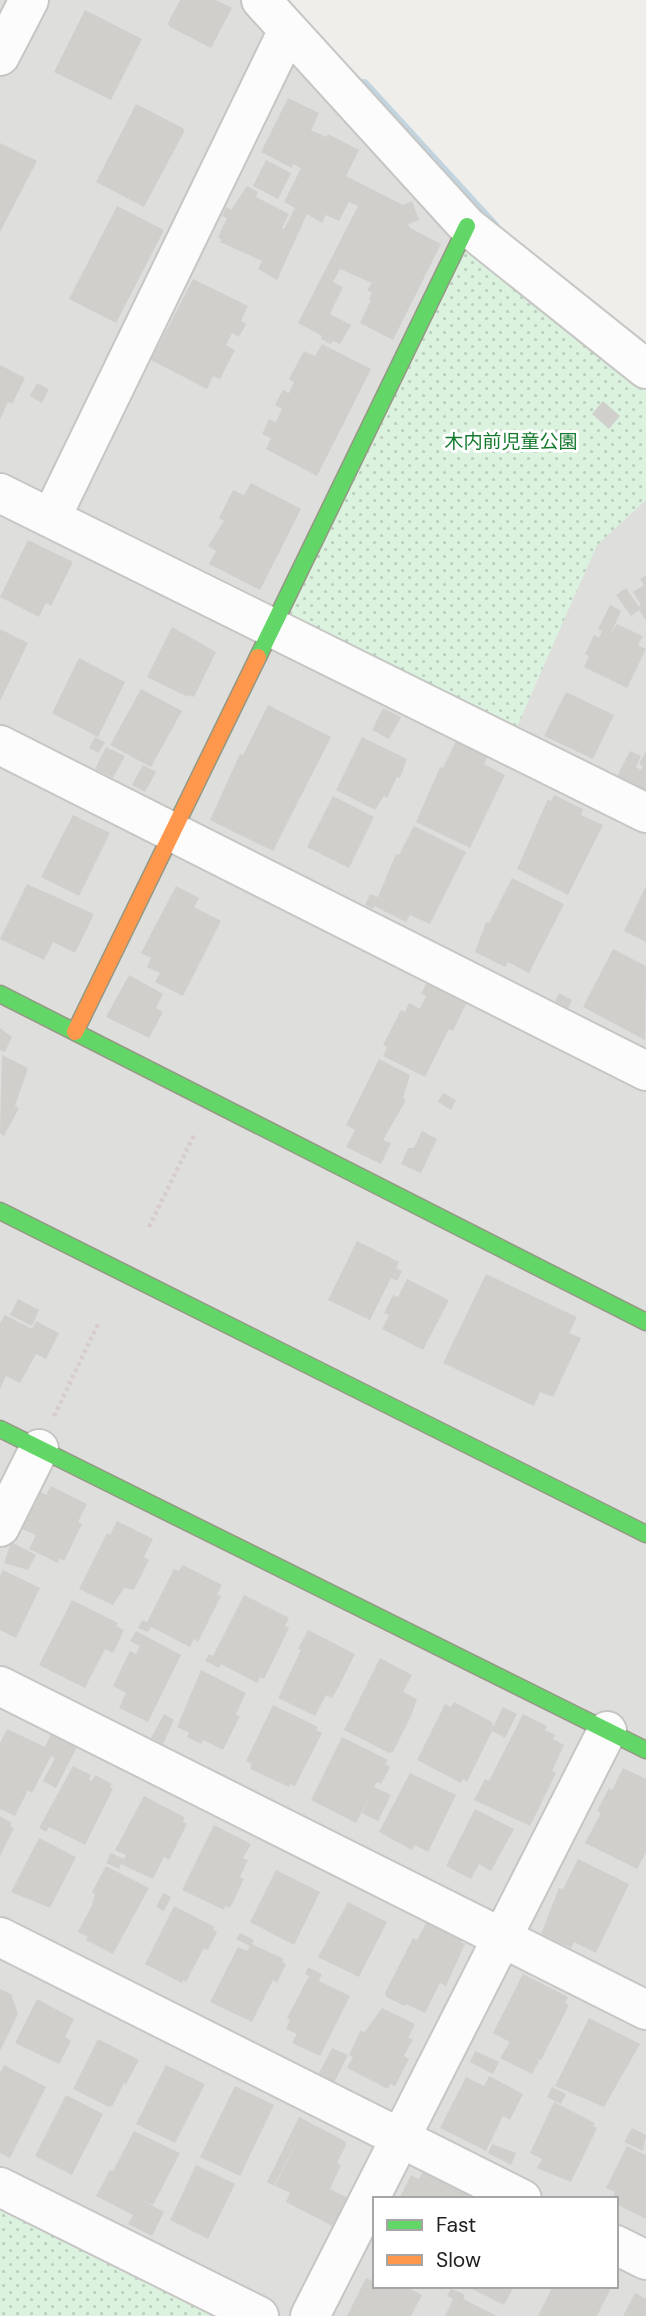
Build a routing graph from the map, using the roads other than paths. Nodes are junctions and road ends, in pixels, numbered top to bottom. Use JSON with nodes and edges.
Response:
{"nodes":[{"id":1,"x":29,"y":0,"type":"edge"},
{"id":2,"x":261,"y":0,"type":"edge"},
{"id":3,"x":288,"y":30,"type":"junction"},
{"id":4,"x":0,"y":55,"type":"edge"},
{"id":5,"x":467,"y":226,"type":"junction"},
{"id":6,"x":646,"y":369,"type":"edge"},
{"id":7,"x":0,"y":493,"type":"edge"},
{"id":8,"x":51,"y":518,"type":"junction"},
{"id":9,"x":271,"y":627,"type":"junction"},
{"id":10,"x":0,"y":745,"type":"edge"},
{"id":11,"x":646,"y":813,"type":"edge"},
{"id":12,"x":175,"y":831,"type":"junction"},
{"id":13,"x":0,"y":994,"type":"edge"},
{"id":14,"x":75,"y":1032,"type":"junction"},
{"id":15,"x":646,"y":1071,"type":"edge"},
{"id":16,"x":0,"y":1210,"type":"edge"},
{"id":17,"x":646,"y":1322,"type":"edge"},
{"id":18,"x":0,"y":1429,"type":"edge"},
{"id":19,"x":39,"y":1449,"type":"junction"},
{"id":20,"x":0,"y":1527,"type":"edge"},
{"id":21,"x":646,"y":1534,"type":"edge"},
{"id":22,"x":0,"y":1686,"type":"edge"},
{"id":23,"x":607,"y":1731,"type":"junction"},
{"id":24,"x":646,"y":1751,"type":"edge"},
{"id":25,"x":0,"y":1937,"type":"edge"},
{"id":26,"x":502,"y":1938,"type":"junction"},
{"id":27,"x":646,"y":2010,"type":"edge"},
{"id":28,"x":400,"y":2138,"type":"junction"},
{"id":29,"x":0,"y":2187,"type":"edge"},
{"id":30,"x":518,"y":2197,"type":"edge"},
{"id":31,"x":618,"y":2246,"type":"edge"},
{"id":32,"x":646,"y":2260,"type":"edge"},
{"id":33,"x":259,"y":2316,"type":"edge"},
{"id":34,"x":310,"y":2316,"type":"edge"}],
"edges":[{"from":1,"to":4,"type":"street"},
{"from":2,"to":3,"type":"street"},
{"from":3,"to":5,"type":"street"},
{"from":3,"to":8,"type":"street"},
{"from":5,"to":6,"type":"street"},
{"from":5,"to":9,"type":"street"},
{"from":7,"to":8,"type":"street"},
{"from":8,"to":9,"type":"street"},
{"from":9,"to":11,"type":"street"},
{"from":9,"to":12,"type":"street"},
{"from":10,"to":12,"type":"street"},
{"from":12,"to":14,"type":"street"},
{"from":12,"to":15,"type":"street"},
{"from":13,"to":14,"type":"street"},
{"from":14,"to":17,"type":"street"},
{"from":16,"to":21,"type":"street"},
{"from":18,"to":19,"type":"street"},
{"from":19,"to":20,"type":"street"},
{"from":19,"to":23,"type":"street"},
{"from":22,"to":26,"type":"street"},
{"from":23,"to":24,"type":"street"},
{"from":23,"to":26,"type":"street"},
{"from":25,"to":28,"type":"street"},
{"from":26,"to":27,"type":"street"},
{"from":26,"to":28,"type":"street"},
{"from":28,"to":30,"type":"street"},
{"from":28,"to":34,"type":"street"},
{"from":29,"to":33,"type":"street"},
{"from":31,"to":32,"type":"street"}]}
